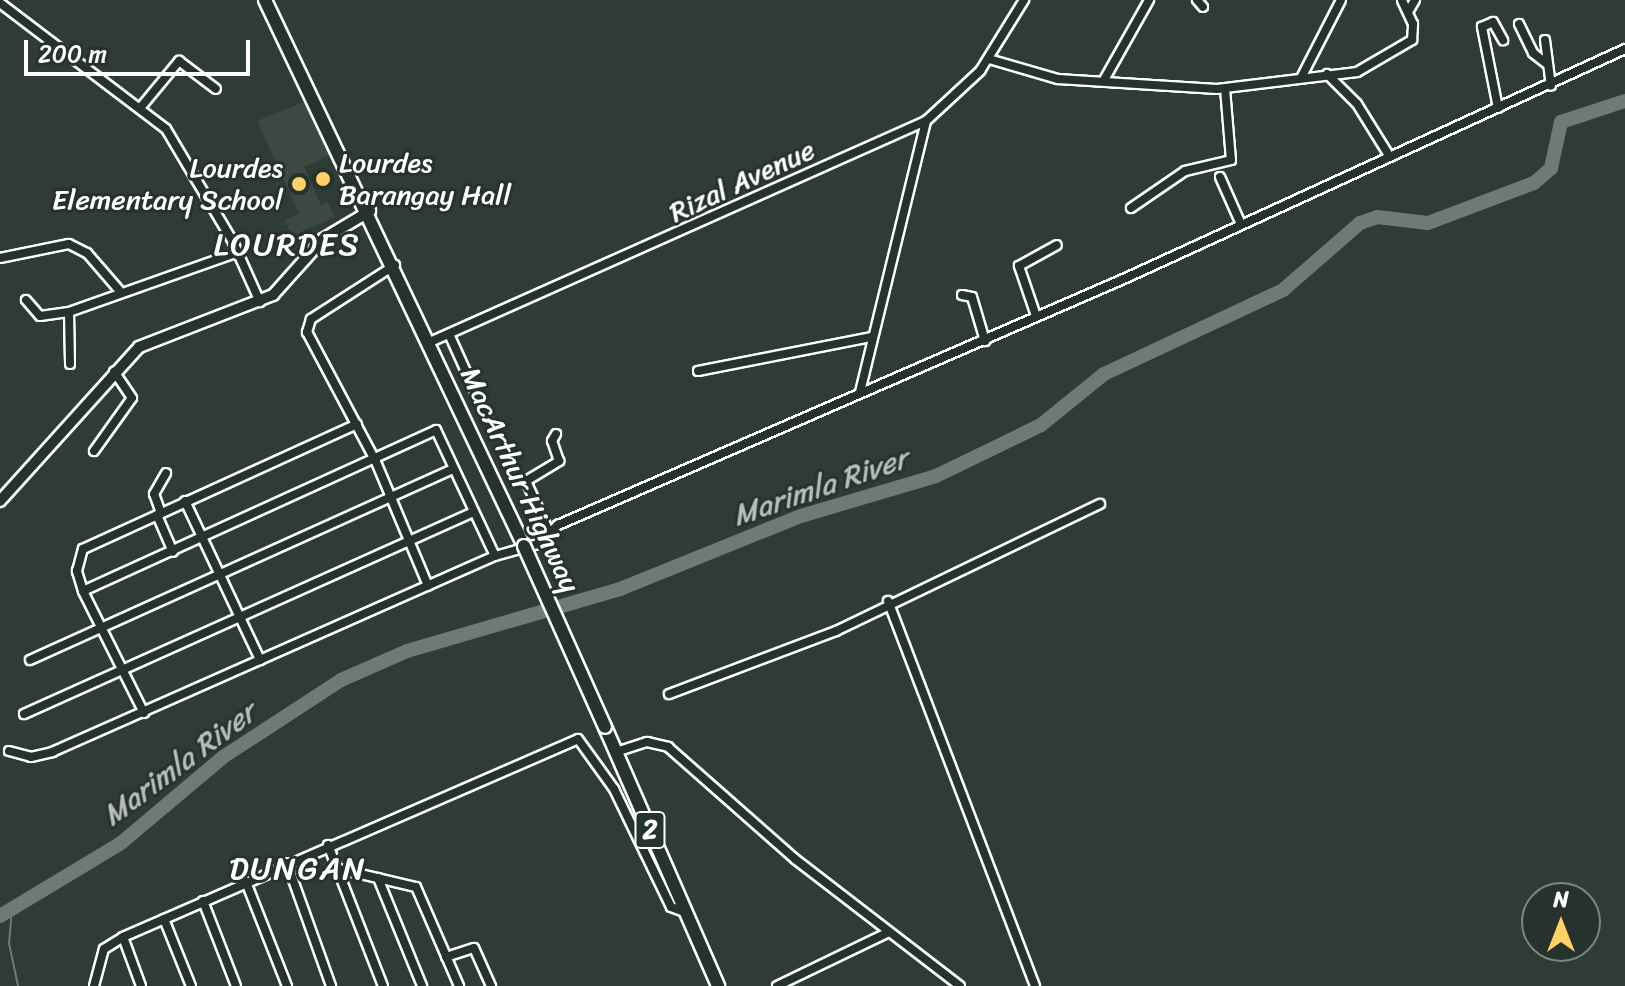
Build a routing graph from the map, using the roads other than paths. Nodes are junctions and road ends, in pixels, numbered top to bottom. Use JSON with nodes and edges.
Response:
{"nodes":[{"id":1,"x":1024,"y":0,"type":"edge"},
{"id":2,"x":1149,"y":0,"type":"edge"},
{"id":3,"x":1341,"y":0,"type":"edge"},
{"id":4,"x":1402,"y":0,"type":"edge"},
{"id":5,"x":1415,"y":0,"type":"edge"},
{"id":6,"x":0,"y":3,"type":"edge"},
{"id":7,"x":267,"y":4,"type":"edge"},
{"id":8,"x":1408,"y":12,"type":"junction"},
{"id":9,"x":1519,"y":24,"type":"dead end"},
{"id":10,"x":1503,"y":40,"type":"dead end"},
{"id":11,"x":1545,"y":40,"type":"dead end"},
{"id":12,"x":1625,"y":49,"type":"edge"},
{"id":13,"x":989,"y":59,"type":"junction"},
{"id":14,"x":1547,"y":64,"type":"junction"},
{"id":15,"x":1327,"y":74,"type":"junction"},
{"id":16,"x":1302,"y":76,"type":"junction"},
{"id":17,"x":1104,"y":80,"type":"junction"},
{"id":18,"x":1551,"y":86,"type":"junction"},
{"id":19,"x":216,"y":89,"type":"dead end"},
{"id":20,"x":1225,"y":89,"type":"junction"},
{"id":21,"x":141,"y":107,"type":"junction"},
{"id":22,"x":1498,"y":108,"type":"junction"},
{"id":23,"x":926,"y":121,"type":"junction"},
{"id":24,"x":1390,"y":157,"type":"junction"},
{"id":25,"x":1220,"y":177,"type":"dead end"},
{"id":26,"x":1131,"y":208,"type":"dead end"},
{"id":27,"x":370,"y":211,"type":"junction"},
{"id":28,"x":1240,"y":222,"type":"junction"},
{"id":29,"x":1057,"y":245,"type":"dead end"},
{"id":30,"x":238,"y":252,"type":"junction"},
{"id":31,"x":0,"y":258,"type":"edge"},
{"id":32,"x":395,"y":265,"type":"junction"},
{"id":33,"x":119,"y":290,"type":"junction"},
{"id":34,"x":962,"y":295,"type":"dead end"},
{"id":35,"x":26,"y":300,"type":"dead end"},
{"id":36,"x":260,"y":302,"type":"junction"},
{"id":37,"x":69,"y":312,"type":"junction"},
{"id":38,"x":1036,"y":316,"type":"junction"},
{"id":39,"x":449,"y":334,"type":"junction"},
{"id":40,"x":871,"y":337,"type":"junction"},
{"id":41,"x":985,"y":341,"type":"junction"},
{"id":42,"x":430,"y":342,"type":"junction"},
{"id":43,"x":70,"y":364,"type":"dead end"},
{"id":44,"x":114,"y":371,"type":"junction"},
{"id":45,"x":698,"y":371,"type":"dead end"},
{"id":46,"x":860,"y":392,"type":"junction"},
{"id":47,"x":487,"y":418,"type":"dead end"},
{"id":48,"x":357,"y":424,"type":"junction"},
{"id":49,"x":556,"y":434,"type":"dead end"},
{"id":50,"x":94,"y":451,"type":"dead end"},
{"id":51,"x":376,"y":462,"type":"junction"},
{"id":52,"x":453,"y":469,"type":"junction"},
{"id":53,"x":166,"y":473,"type":"dead end"},
{"id":54,"x":393,"y":500,"type":"junction"},
{"id":55,"x":0,"y":501,"type":"edge"},
{"id":56,"x":185,"y":501,"type":"junction"},
{"id":57,"x":1100,"y":504,"type":"dead end"},
{"id":58,"x":473,"y":512,"type":"junction"},
{"id":59,"x":159,"y":514,"type":"junction"},
{"id":60,"x":549,"y":532,"type":"junction"},
{"id":61,"x":203,"y":540,"type":"junction"},
{"id":62,"x":411,"y":540,"type":"junction"},
{"id":63,"x":173,"y":552,"type":"junction"},
{"id":64,"x":495,"y":556,"type":"junction"},
{"id":65,"x":221,"y":577,"type":"junction"},
{"id":66,"x":428,"y":586,"type":"junction"},
{"id":67,"x":83,"y":591,"type":"junction"},
{"id":68,"x":888,"y":601,"type":"junction"},
{"id":69,"x":239,"y":620,"type":"junction"},
{"id":70,"x":101,"y":630,"type":"junction"},
{"id":71,"x":30,"y":660,"type":"dead end"},
{"id":72,"x":260,"y":660,"type":"junction"},
{"id":73,"x":121,"y":674,"type":"junction"},
{"id":74,"x":669,"y":694,"type":"dead end"},
{"id":75,"x":144,"y":713,"type":"junction"},
{"id":76,"x":24,"y":714,"type":"dead end"},
{"id":77,"x":9,"y":751,"type":"dead end"},
{"id":78,"x":616,"y":752,"type":"junction"},
{"id":79,"x":328,"y":845,"type":"junction"},
{"id":80,"x":287,"y":863,"type":"junction"},
{"id":81,"x":339,"y":869,"type":"junction"},
{"id":82,"x":378,"y":878,"type":"junction"},
{"id":83,"x":246,"y":882,"type":"junction"},
{"id":84,"x":203,"y":901,"type":"junction"},
{"id":85,"x":687,"y":912,"type":"junction"},
{"id":86,"x":164,"y":919,"type":"junction"},
{"id":87,"x":889,"y":932,"type":"junction"},
{"id":88,"x":123,"y":937,"type":"junction"},
{"id":89,"x":446,"y":957,"type":"junction"},
{"id":90,"x":94,"y":986,"type":"edge"},
{"id":91,"x":141,"y":986,"type":"edge"},
{"id":92,"x":191,"y":986,"type":"edge"},
{"id":93,"x":236,"y":986,"type":"edge"},
{"id":94,"x":287,"y":986,"type":"edge"},
{"id":95,"x":331,"y":986,"type":"edge"},
{"id":96,"x":383,"y":986,"type":"edge"},
{"id":97,"x":422,"y":986,"type":"edge"},
{"id":98,"x":459,"y":986,"type":"edge"},
{"id":99,"x":491,"y":986,"type":"edge"},
{"id":100,"x":718,"y":986,"type":"edge"},
{"id":101,"x":777,"y":986,"type":"edge"},
{"id":102,"x":960,"y":986,"type":"edge"},
{"id":103,"x":1035,"y":986,"type":"edge"}],
"edges":[{"from":1,"to":13,"type":"street","name":"Rizal Avenue"},
{"from":2,"to":17,"type":"street"},
{"from":3,"to":16,"type":"street"},
{"from":4,"to":8,"type":"street"},
{"from":5,"to":8,"type":"street"},
{"from":6,"to":21,"type":"street"},
{"from":7,"to":27,"type":"highway","name":"MacArthur Highway","number":"2"},
{"from":8,"to":15,"type":"street"},
{"from":9,"to":14,"type":"street"},
{"from":10,"to":22,"type":"street"},
{"from":11,"to":14,"type":"street"},
{"from":12,"to":18,"type":"street"},
{"from":13,"to":17,"type":"street"},
{"from":13,"to":23,"type":"street","name":"Rizal Avenue"},
{"from":14,"to":18,"type":"street"},
{"from":15,"to":16,"type":"street"},
{"from":15,"to":24,"type":"street"},
{"from":16,"to":20,"type":"street"},
{"from":17,"to":20,"type":"street"},
{"from":18,"to":22,"type":"street"},
{"from":19,"to":21,"type":"street"},
{"from":20,"to":26,"type":"street"},
{"from":21,"to":30,"type":"street"},
{"from":22,"to":24,"type":"street"},
{"from":23,"to":39,"type":"street","name":"Rizal Avenue"},
{"from":23,"to":40,"type":"street"},
{"from":24,"to":28,"type":"street"},
{"from":25,"to":28,"type":"street"},
{"from":27,"to":32,"type":"highway","name":"MacArthur Highway","number":"2"},
{"from":27,"to":36,"type":"main road"},
{"from":28,"to":38,"type":"street"},
{"from":29,"to":38,"type":"street"},
{"from":30,"to":33,"type":"street"},
{"from":30,"to":36,"type":"street"},
{"from":31,"to":33,"type":"street"},
{"from":32,"to":42,"type":"highway","name":"MacArthur Highway","number":"2"},
{"from":32,"to":48,"type":"street"},
{"from":33,"to":37,"type":"street"},
{"from":34,"to":41,"type":"street"},
{"from":35,"to":37,"type":"street"},
{"from":36,"to":44,"type":"main road"},
{"from":37,"to":43,"type":"street"},
{"from":38,"to":41,"type":"street"},
{"from":39,"to":42,"type":"street","name":"Rizal Avenue"},
{"from":39,"to":47,"type":"street"},
{"from":40,"to":45,"type":"street"},
{"from":40,"to":46,"type":"street"},
{"from":41,"to":46,"type":"street"},
{"from":42,"to":78,"type":"highway","name":"MacArthur Highway","number":"2","bridge":true},
{"from":44,"to":50,"type":"street"},
{"from":44,"to":55,"type":"main road"},
{"from":46,"to":60,"type":"street"},
{"from":48,"to":51,"type":"street"},
{"from":48,"to":56,"type":"street"},
{"from":49,"to":60,"type":"street"},
{"from":51,"to":52,"type":"street"},
{"from":51,"to":54,"type":"street"},
{"from":51,"to":61,"type":"street"},
{"from":52,"to":54,"type":"street"},
{"from":52,"to":58,"type":"street"},
{"from":53,"to":59,"type":"street"},
{"from":54,"to":62,"type":"street"},
{"from":54,"to":65,"type":"street"},
{"from":56,"to":59,"type":"street"},
{"from":56,"to":61,"type":"street"},
{"from":57,"to":68,"type":"street"},
{"from":58,"to":62,"type":"street"},
{"from":58,"to":64,"type":"street"},
{"from":59,"to":63,"type":"street"},
{"from":59,"to":67,"type":"street"},
{"from":60,"to":64,"type":"street"},
{"from":61,"to":63,"type":"street"},
{"from":61,"to":65,"type":"street"},
{"from":62,"to":66,"type":"street"},
{"from":62,"to":69,"type":"street"},
{"from":63,"to":67,"type":"street"},
{"from":64,"to":66,"type":"street"},
{"from":65,"to":69,"type":"street"},
{"from":65,"to":70,"type":"street"},
{"from":66,"to":72,"type":"street"},
{"from":67,"to":70,"type":"street"},
{"from":68,"to":74,"type":"street"},
{"from":68,"to":103,"type":"street"},
{"from":69,"to":72,"type":"street"},
{"from":69,"to":73,"type":"street"},
{"from":70,"to":71,"type":"street"},
{"from":70,"to":73,"type":"street"},
{"from":72,"to":75,"type":"street"},
{"from":73,"to":75,"type":"street"},
{"from":73,"to":76,"type":"street"},
{"from":75,"to":77,"type":"street"},
{"from":78,"to":85,"type":"highway","name":"MacArthur Highway","number":"2"},
{"from":78,"to":87,"type":"street"},
{"from":79,"to":80,"type":"street"},
{"from":79,"to":81,"type":"street"},
{"from":79,"to":85,"type":"street"},
{"from":80,"to":83,"type":"street"},
{"from":80,"to":95,"type":"street"},
{"from":81,"to":82,"type":"street"},
{"from":81,"to":96,"type":"street"},
{"from":82,"to":89,"type":"street"},
{"from":82,"to":97,"type":"street"},
{"from":83,"to":84,"type":"street"},
{"from":83,"to":94,"type":"street"},
{"from":84,"to":86,"type":"street"},
{"from":84,"to":93,"type":"street"},
{"from":85,"to":100,"type":"highway","name":"MacArthur Highway","number":"2"},
{"from":86,"to":88,"type":"street"},
{"from":86,"to":92,"type":"street"},
{"from":87,"to":101,"type":"street"},
{"from":87,"to":102,"type":"street"},
{"from":88,"to":90,"type":"street"},
{"from":88,"to":91,"type":"street"},
{"from":89,"to":98,"type":"street"},
{"from":89,"to":99,"type":"street"}]}
